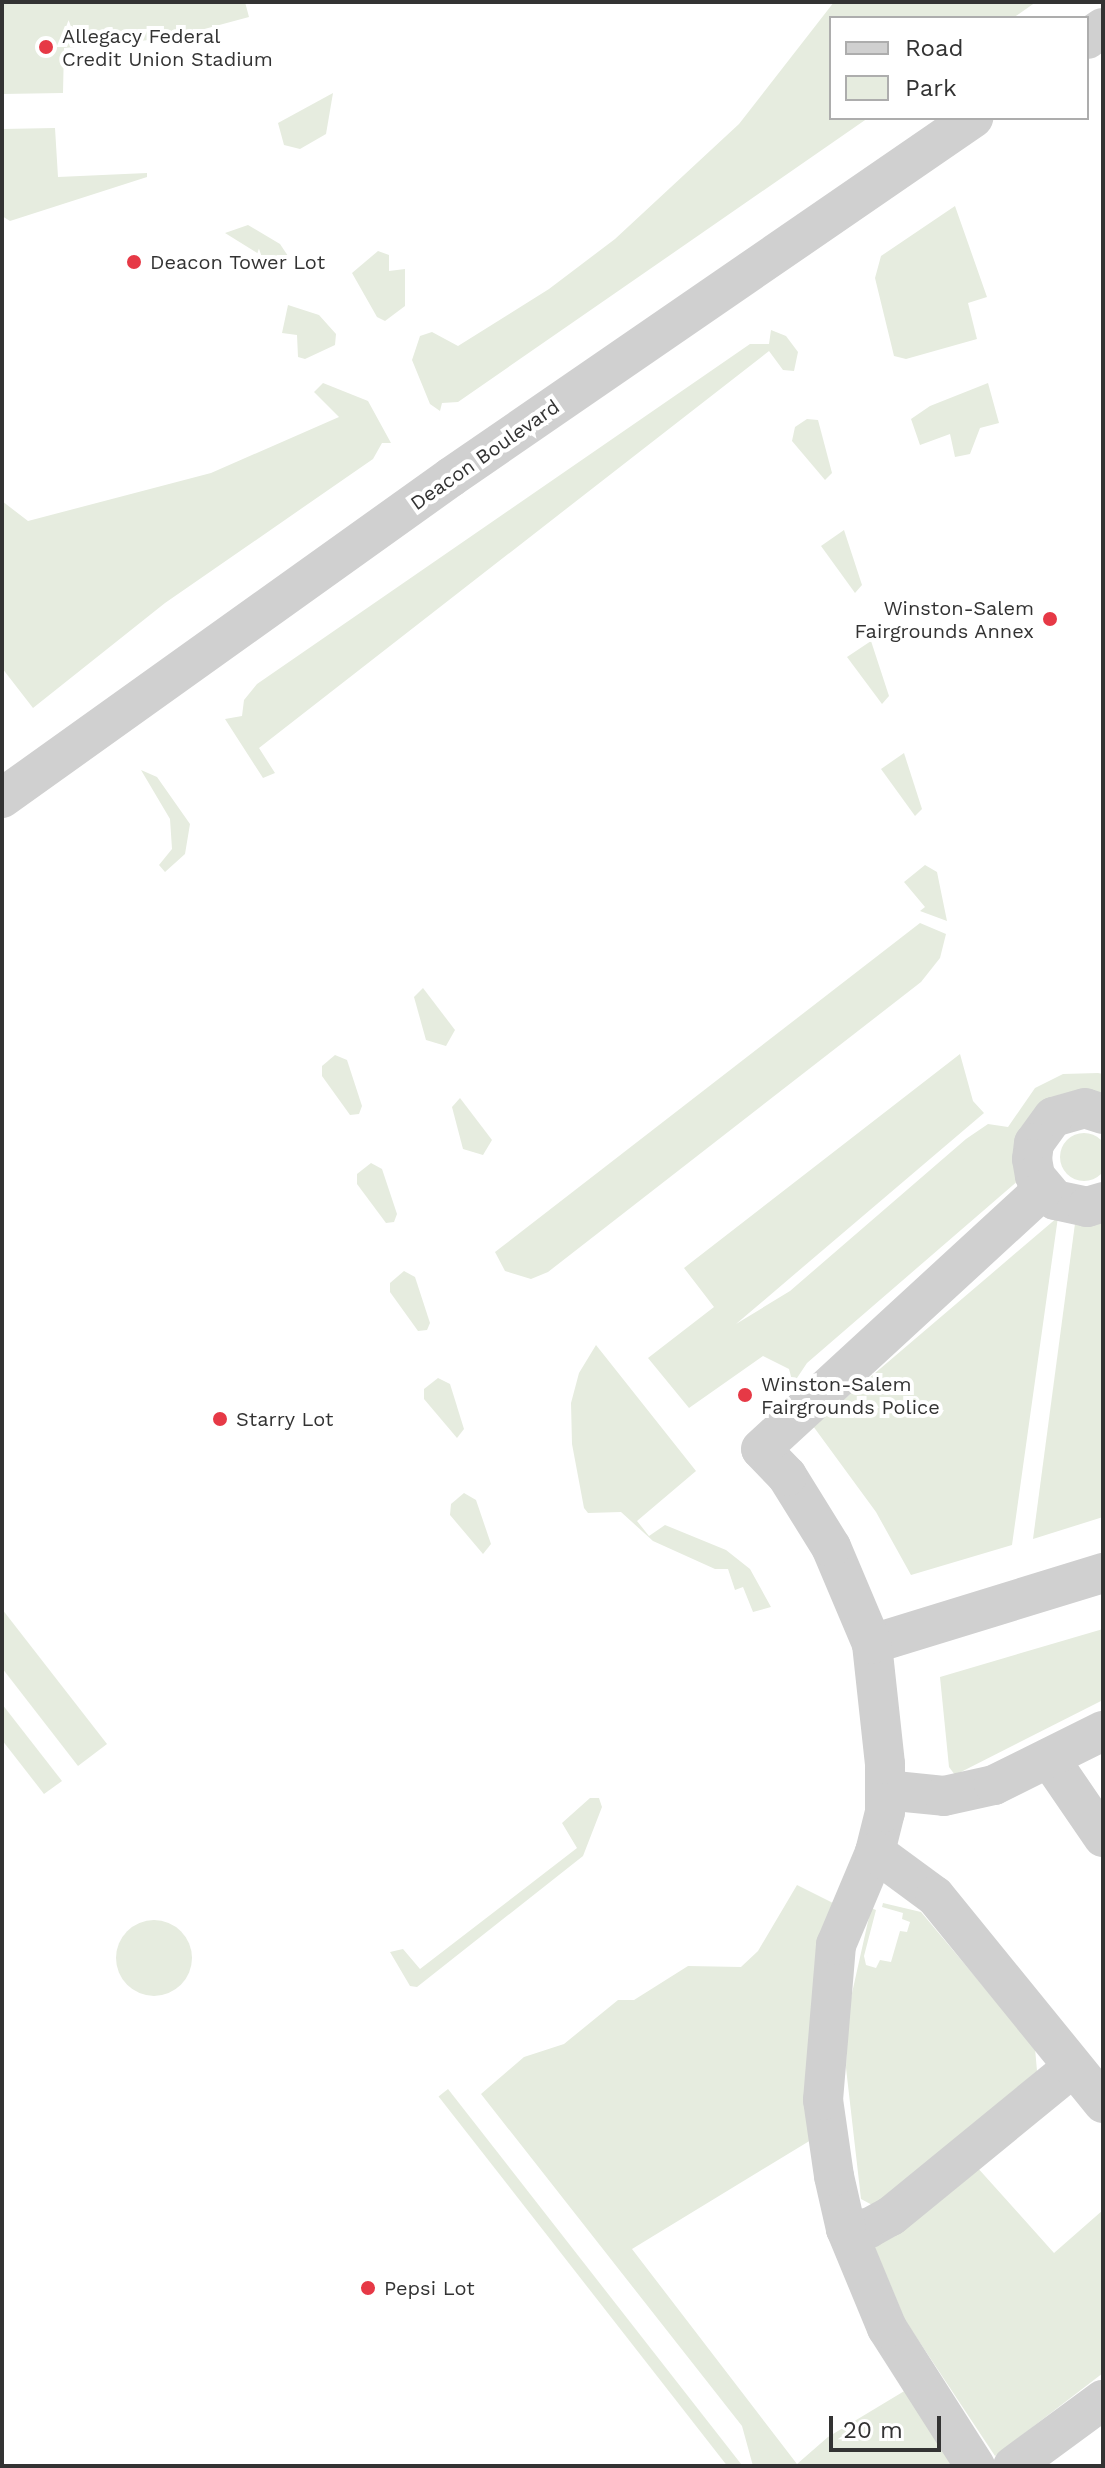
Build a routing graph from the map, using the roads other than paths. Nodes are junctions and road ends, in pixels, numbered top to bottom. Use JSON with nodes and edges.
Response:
{"nodes":[{"id":1,"x":970,"y":120,"type":"edge"},
{"id":2,"x":2,"y":798,"type":"edge"},
{"id":3,"x":1103,"y":1114,"type":"edge"},
{"id":4,"x":1043,"y":1190,"type":"junction"},
{"id":5,"x":1103,"y":1202,"type":"edge"},
{"id":6,"x":1103,"y":1573,"type":"edge"},
{"id":7,"x":872,"y":1644,"type":"junction"},
{"id":8,"x":1103,"y":1731,"type":"edge"},
{"id":9,"x":1049,"y":1758,"type":"junction"},
{"id":10,"x":885,"y":1790,"type":"junction"},
{"id":11,"x":1103,"y":1837,"type":"edge"},
{"id":12,"x":875,"y":1852,"type":"junction"},
{"id":13,"x":1073,"y":2067,"type":"junction"},
{"id":14,"x":1103,"y":2103,"type":"edge"},
{"id":15,"x":846,"y":2229,"type":"junction"},
{"id":16,"x":1103,"y":2400,"type":"edge"},
{"id":17,"x":975,"y":2466,"type":"edge"},
{"id":18,"x":1013,"y":2466,"type":"edge"}],
"edges":[{"from":1,"to":2,"type":"street","name":"Deacon Boulevard"},
{"from":3,"to":4,"type":"street"},
{"from":4,"to":5,"type":"street"},
{"from":4,"to":7,"type":"street"},
{"from":6,"to":7,"type":"street"},
{"from":7,"to":10,"type":"street"},
{"from":8,"to":9,"type":"street"},
{"from":9,"to":10,"type":"street"},
{"from":9,"to":11,"type":"street"},
{"from":10,"to":12,"type":"street"},
{"from":12,"to":13,"type":"street"},
{"from":12,"to":15,"type":"street"},
{"from":13,"to":14,"type":"street"},
{"from":13,"to":15,"type":"street"},
{"from":15,"to":17,"type":"street"},
{"from":16,"to":18,"type":"street"}]}
